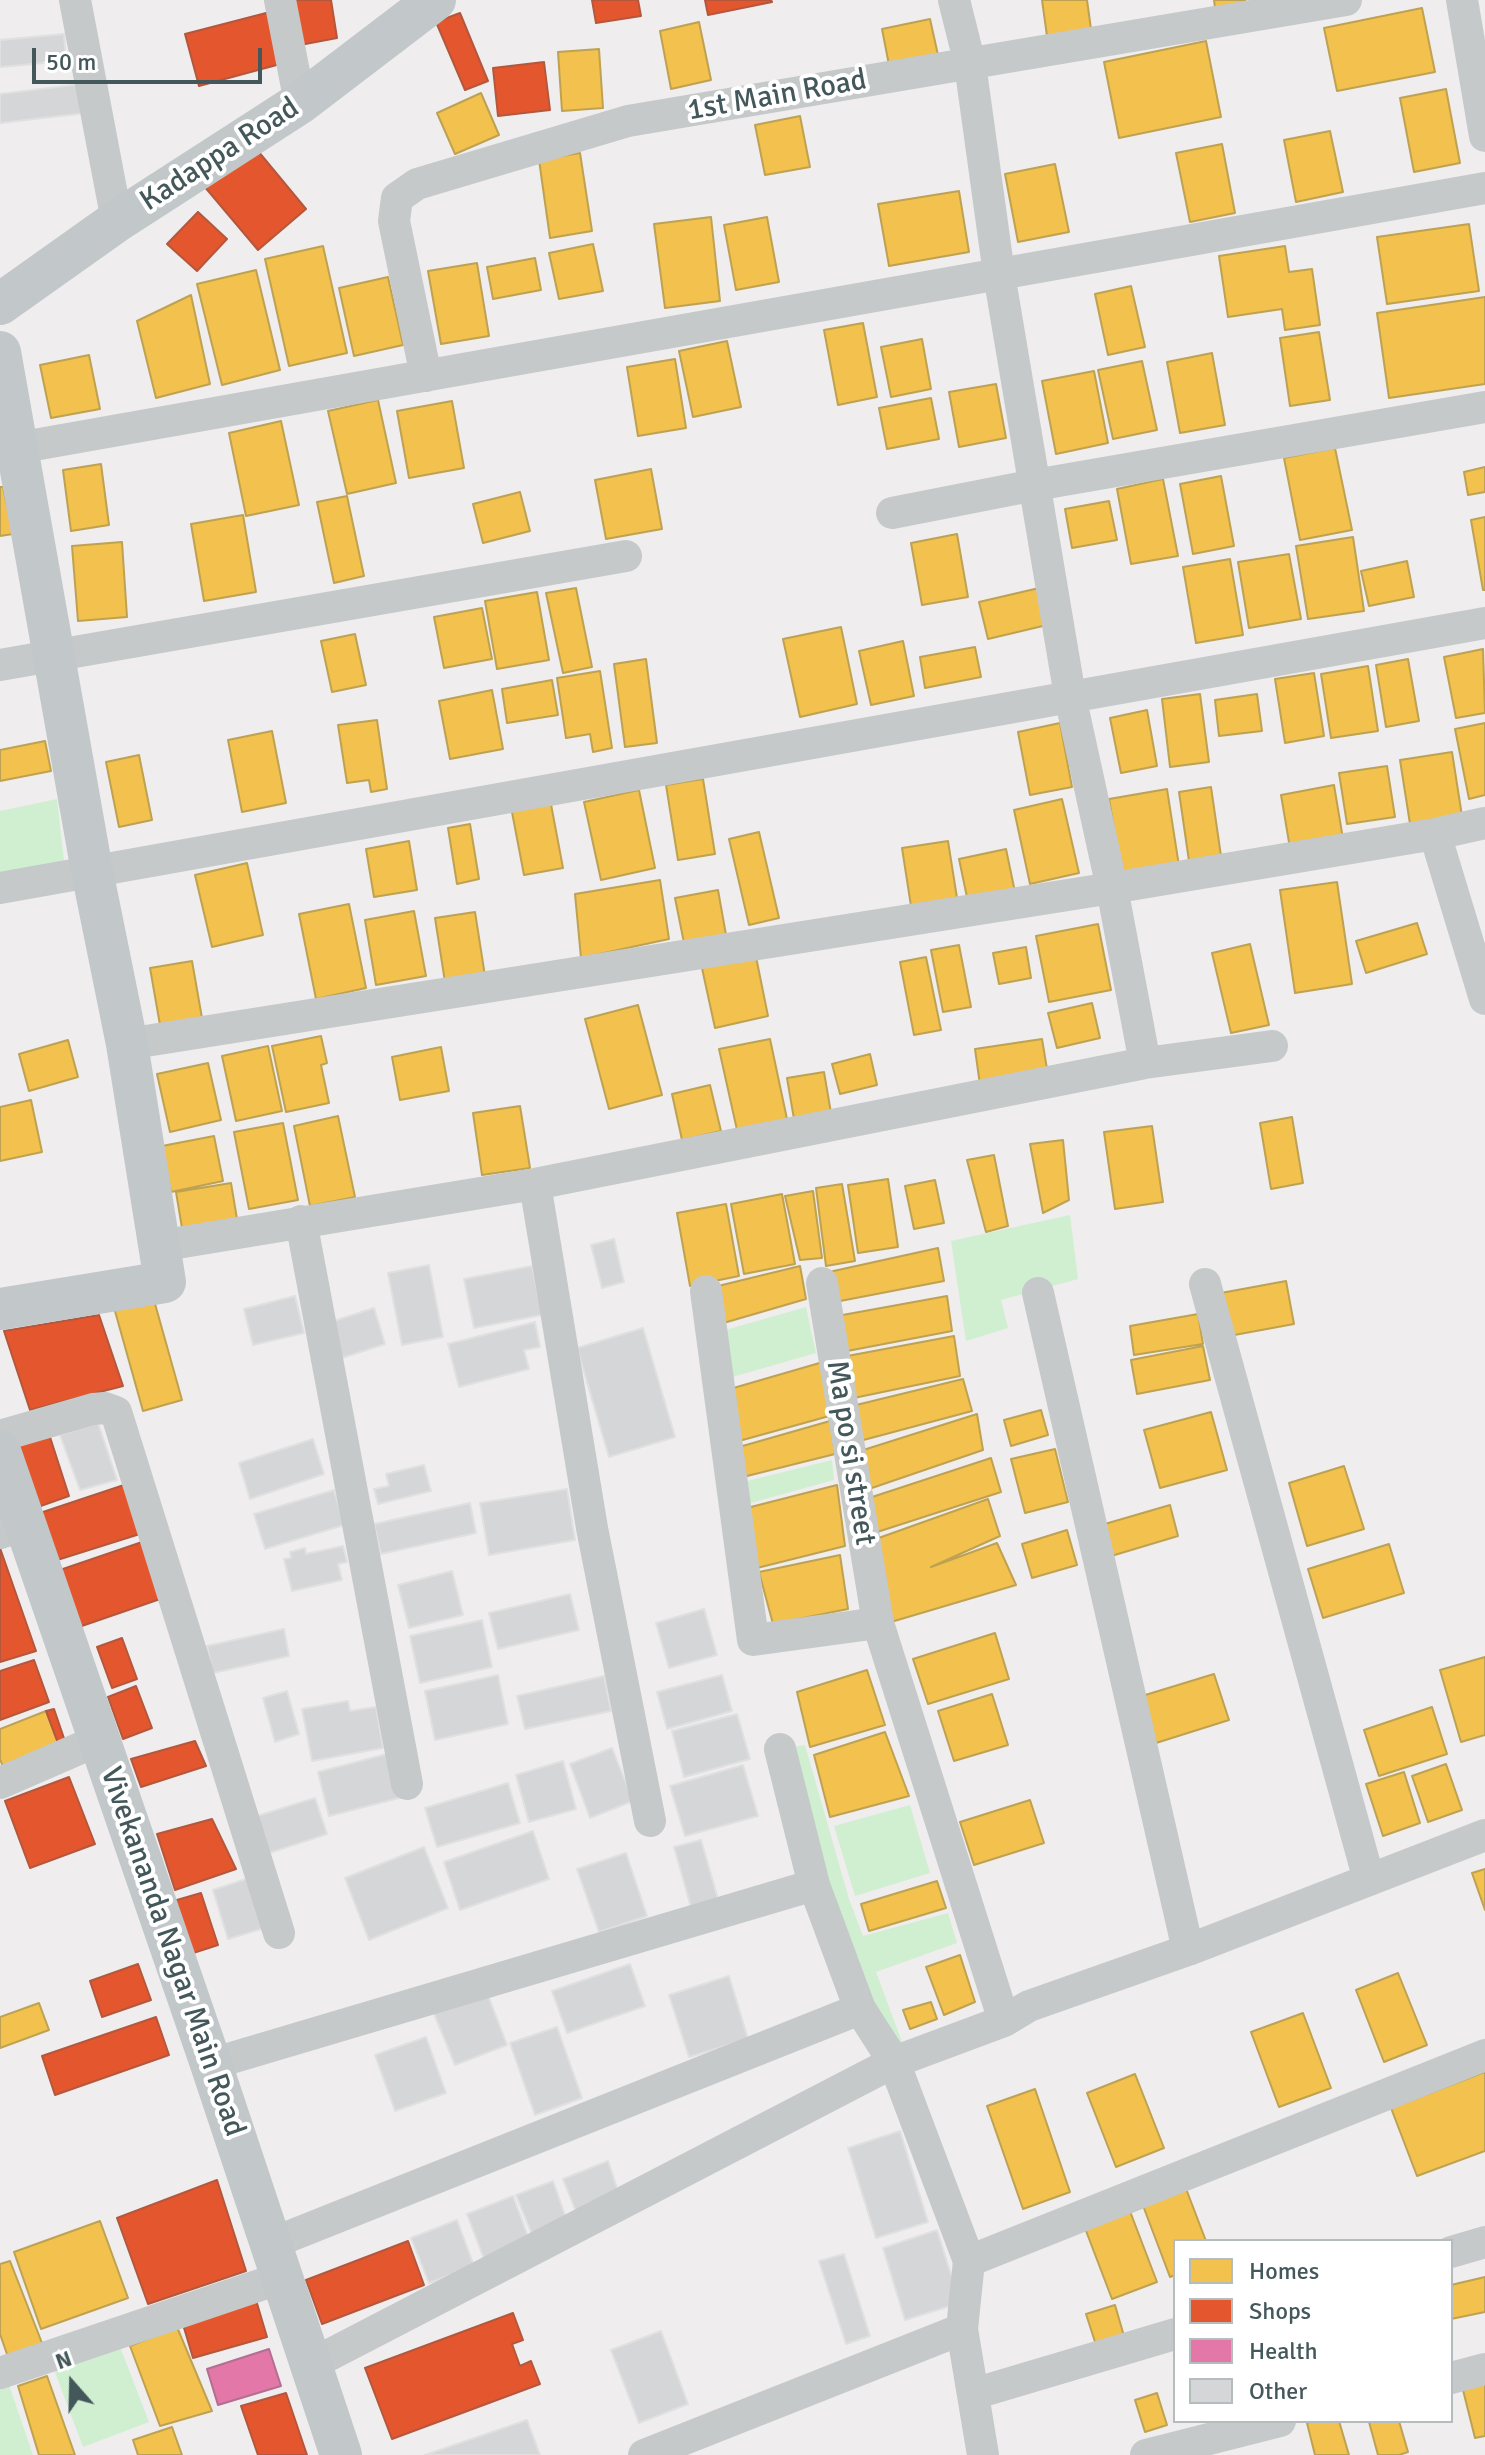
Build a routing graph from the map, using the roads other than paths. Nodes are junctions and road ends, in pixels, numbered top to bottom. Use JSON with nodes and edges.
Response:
{"nodes":[{"id":1,"x":75,"y":0,"type":"edge"},
{"id":2,"x":280,"y":0,"type":"edge"},
{"id":3,"x":435,"y":0,"type":"edge"},
{"id":4,"x":954,"y":0,"type":"edge"},
{"id":5,"x":1346,"y":0,"type":"edge"},
{"id":6,"x":1462,"y":0,"type":"edge"},
{"id":7,"x":970,"y":64,"type":"junction"},
{"id":8,"x":1481,"y":89,"type":"edge"},
{"id":9,"x":300,"y":103,"type":"junction"},
{"id":10,"x":1485,"y":136,"type":"edge"},
{"id":11,"x":1485,"y":188,"type":"edge"},
{"id":12,"x":117,"y":221,"type":"junction"},
{"id":13,"x":999,"y":274,"type":"junction"},
{"id":14,"x":0,"y":304,"type":"edge"},
{"id":15,"x":0,"y":358,"type":"edge"},
{"id":16,"x":426,"y":376,"type":"junction"},
{"id":17,"x":1485,"y":407,"type":"edge"},
{"id":18,"x":17,"y":448,"type":"junction"},
{"id":19,"x":1035,"y":485,"type":"junction"},
{"id":20,"x":892,"y":513,"type":"dead end"},
{"id":21,"x":626,"y":556,"type":"dead end"},
{"id":22,"x":1485,"y":623,"type":"edge"},
{"id":23,"x":54,"y":655,"type":"junction"},
{"id":24,"x":0,"y":665,"type":"edge"},
{"id":25,"x":1070,"y":696,"type":"junction"},
{"id":26,"x":1485,"y":823,"type":"edge"},
{"id":27,"x":1435,"y":834,"type":"junction"},
{"id":28,"x":92,"y":871,"type":"junction"},
{"id":29,"x":0,"y":888,"type":"edge"},
{"id":30,"x":1112,"y":888,"type":"junction"},
{"id":31,"x":1485,"y":999,"type":"edge"},
{"id":32,"x":127,"y":1044,"type":"junction"},
{"id":33,"x":1272,"y":1046,"type":"dead end"},
{"id":34,"x":1145,"y":1063,"type":"junction"},
{"id":35,"x":535,"y":1184,"type":"junction"},
{"id":36,"x":301,"y":1221,"type":"junction"},
{"id":37,"x":159,"y":1246,"type":"junction"},
{"id":38,"x":822,"y":1283,"type":"dead end"},
{"id":39,"x":1205,"y":1284,"type":"dead end"},
{"id":40,"x":706,"y":1291,"type":"dead end"},
{"id":41,"x":1038,"y":1293,"type":"dead end"},
{"id":42,"x":0,"y":1309,"type":"edge"},
{"id":43,"x":0,"y":1436,"type":"edge"},
{"id":44,"x":0,"y":1451,"type":"edge"},
{"id":45,"x":12,"y":1529,"type":"edge"},
{"id":46,"x":878,"y":1623,"type":"junction"},
{"id":47,"x":99,"y":1740,"type":"junction"},
{"id":48,"x":780,"y":1749,"type":"dead end"},
{"id":49,"x":0,"y":1783,"type":"edge"},
{"id":50,"x":407,"y":1784,"type":"dead end"},
{"id":51,"x":650,"y":1821,"type":"dead end"},
{"id":52,"x":1485,"y":1835,"type":"edge"},
{"id":53,"x":1369,"y":1880,"type":"junction"},
{"id":54,"x":814,"y":1885,"type":"junction"},
{"id":55,"x":279,"y":1933,"type":"dead end"},
{"id":56,"x":1188,"y":1950,"type":"junction"},
{"id":57,"x":860,"y":2009,"type":"junction"},
{"id":58,"x":1004,"y":2021,"type":"junction"},
{"id":59,"x":1485,"y":2055,"type":"edge"},
{"id":60,"x":894,"y":2062,"type":"junction"},
{"id":61,"x":211,"y":2064,"type":"junction"},
{"id":62,"x":1485,"y":2242,"type":"edge"},
{"id":63,"x":1453,"y":2251,"type":"edge"},
{"id":64,"x":275,"y":2261,"type":"junction"},
{"id":65,"x":969,"y":2261,"type":"junction"},
{"id":66,"x":962,"y":2329,"type":"junction"},
{"id":67,"x":1173,"y":2335,"type":"edge"},
{"id":68,"x":310,"y":2365,"type":"junction"},
{"id":69,"x":1485,"y":2369,"type":"edge"},
{"id":70,"x":0,"y":2373,"type":"edge"},
{"id":71,"x":1453,"y":2377,"type":"edge"},
{"id":72,"x":973,"y":2394,"type":"junction"},
{"id":73,"x":1272,"y":2423,"type":"edge"},
{"id":74,"x":341,"y":2455,"type":"edge"},
{"id":75,"x":644,"y":2455,"type":"edge"},
{"id":76,"x":983,"y":2455,"type":"edge"},
{"id":77,"x":1146,"y":2455,"type":"edge"}],
"edges":[{"from":1,"to":12,"type":"street"},
{"from":2,"to":9,"type":"street"},
{"from":3,"to":9,"type":"main road","name":"Kadappa Road"},
{"from":4,"to":7,"type":"street"},
{"from":5,"to":7,"type":"street","name":"1st Main Road"},
{"from":6,"to":8,"type":"street"},
{"from":7,"to":13,"type":"street"},
{"from":7,"to":16,"type":"street","name":"1st Main Road"},
{"from":8,"to":10,"type":"street"},
{"from":9,"to":12,"type":"main road","name":"Kadappa Road"},
{"from":11,"to":13,"type":"street"},
{"from":12,"to":14,"type":"main road","name":"Kadappa Road"},
{"from":13,"to":16,"type":"street"},
{"from":13,"to":19,"type":"street"},
{"from":15,"to":18,"type":"main road"},
{"from":16,"to":18,"type":"street"},
{"from":17,"to":19,"type":"street"},
{"from":18,"to":23,"type":"main road"},
{"from":19,"to":20,"type":"street"},
{"from":19,"to":25,"type":"street"},
{"from":21,"to":23,"type":"street"},
{"from":22,"to":25,"type":"street"},
{"from":23,"to":24,"type":"street"},
{"from":23,"to":28,"type":"main road"},
{"from":25,"to":28,"type":"street"},
{"from":25,"to":30,"type":"street"},
{"from":26,"to":27,"type":"street"},
{"from":27,"to":30,"type":"street"},
{"from":27,"to":31,"type":"street"},
{"from":28,"to":29,"type":"street"},
{"from":28,"to":32,"type":"main road"},
{"from":30,"to":32,"type":"street"},
{"from":30,"to":34,"type":"street"},
{"from":32,"to":37,"type":"main road"},
{"from":33,"to":34,"type":"street"},
{"from":34,"to":35,"type":"street"},
{"from":35,"to":36,"type":"street"},
{"from":35,"to":51,"type":"street"},
{"from":36,"to":37,"type":"street"},
{"from":36,"to":50,"type":"street"},
{"from":37,"to":42,"type":"main road"},
{"from":38,"to":46,"type":"street","name":"Ma po si street"},
{"from":39,"to":53,"type":"street"},
{"from":40,"to":46,"type":"street"},
{"from":41,"to":56,"type":"street"},
{"from":43,"to":55,"type":"street"},
{"from":44,"to":45,"type":"main road","name":"Vivekananda Nagar Main Road"},
{"from":45,"to":47,"type":"main road","name":"Vivekananda Nagar Main Road"},
{"from":46,"to":58,"type":"street","name":"Ma po si street"},
{"from":47,"to":49,"type":"street"},
{"from":47,"to":61,"type":"main road","name":"Vivekananda Nagar Main Road"},
{"from":48,"to":54,"type":"street"},
{"from":52,"to":53,"type":"street"},
{"from":53,"to":56,"type":"street"},
{"from":54,"to":57,"type":"street"},
{"from":54,"to":61,"type":"street"},
{"from":56,"to":58,"type":"street"},
{"from":57,"to":60,"type":"street"},
{"from":57,"to":64,"type":"street"},
{"from":58,"to":60,"type":"street"},
{"from":59,"to":65,"type":"street"},
{"from":60,"to":65,"type":"street"},
{"from":60,"to":68,"type":"street"},
{"from":61,"to":64,"type":"main road","name":"Vivekananda Nagar Main Road"},
{"from":62,"to":63,"type":"street"},
{"from":64,"to":68,"type":"main road","name":"Vivekananda Nagar Main Road"},
{"from":64,"to":70,"type":"street"},
{"from":65,"to":66,"type":"street"},
{"from":66,"to":72,"type":"street"},
{"from":66,"to":75,"type":"street"},
{"from":67,"to":72,"type":"street"},
{"from":68,"to":74,"type":"main road","name":"Vivekananda Nagar Main Road"},
{"from":69,"to":71,"type":"street"},
{"from":72,"to":76,"type":"street"},
{"from":73,"to":77,"type":"street"}]}
